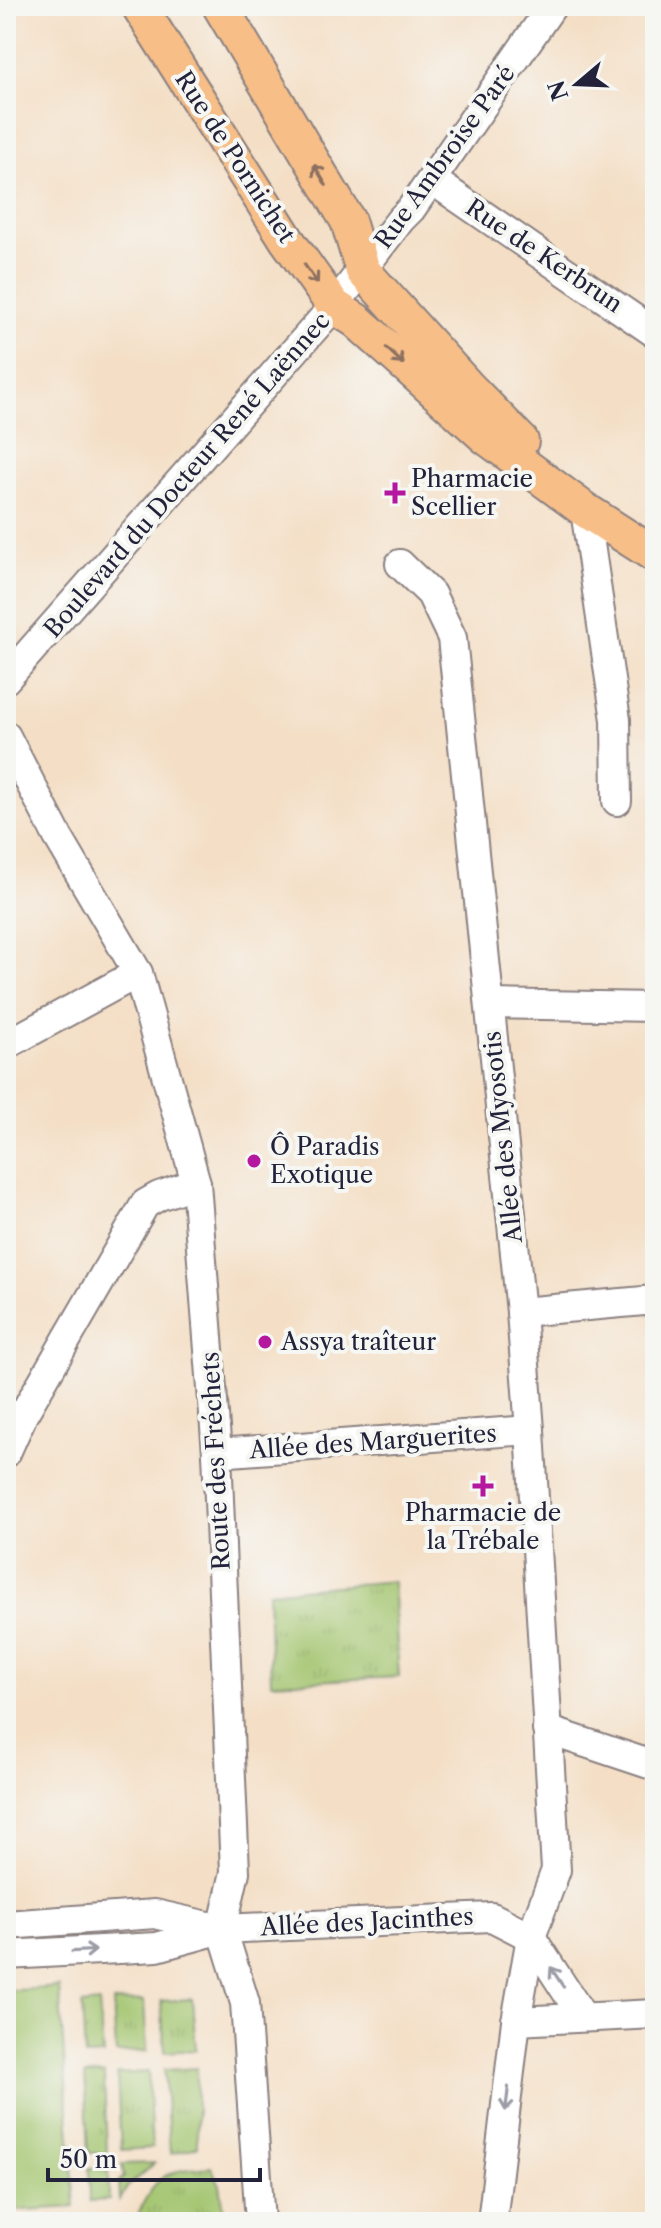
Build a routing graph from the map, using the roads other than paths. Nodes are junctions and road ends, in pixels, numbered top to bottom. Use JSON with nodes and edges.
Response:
{"nodes":[{"id":1,"x":139,"y":6,"type":"edge"},
{"id":2,"x":220,"y":6,"type":"edge"},
{"id":3,"x":547,"y":8,"type":"edge"},
{"id":4,"x":432,"y":180,"type":"junction"},
{"id":5,"x":363,"y":271,"type":"junction"},
{"id":6,"x":334,"y":306,"type":"junction"},
{"id":7,"x":655,"y":333,"type":"edge"},
{"id":8,"x":585,"y":510,"type":"junction"},
{"id":9,"x":655,"y":543,"type":"edge"},
{"id":10,"x":655,"y":555,"type":"edge"},
{"id":11,"x":400,"y":564,"type":"dead end"},
{"id":12,"x":6,"y":679,"type":"edge"},
{"id":13,"x":6,"y":736,"type":"edge"},
{"id":14,"x":617,"y":801,"type":"dead end"},
{"id":15,"x":138,"y":973,"type":"junction"},
{"id":16,"x":490,"y":1004,"type":"junction"},
{"id":17,"x":655,"y":1007,"type":"edge"},
{"id":18,"x":6,"y":1045,"type":"edge"},
{"id":19,"x":196,"y":1183,"type":"junction"},
{"id":20,"x":655,"y":1300,"type":"edge"},
{"id":21,"x":521,"y":1312,"type":"junction"},
{"id":22,"x":530,"y":1430,"type":"junction"},
{"id":23,"x":6,"y":1453,"type":"edge"},
{"id":24,"x":217,"y":1453,"type":"junction"},
{"id":25,"x":547,"y":1730,"type":"junction"},
{"id":26,"x":655,"y":1766,"type":"edge"},
{"id":27,"x":6,"y":1925,"type":"edge"},
{"id":28,"x":222,"y":1929,"type":"junction"},
{"id":29,"x":531,"y":1937,"type":"junction"},
{"id":30,"x":6,"y":1955,"type":"edge"},
{"id":31,"x":655,"y":2014,"type":"edge"},
{"id":32,"x":583,"y":2017,"type":"junction"},
{"id":33,"x":516,"y":2021,"type":"junction"},
{"id":34,"x":260,"y":2222,"type":"edge"},
{"id":35,"x":492,"y":2222,"type":"edge"}],
"edges":[{"from":1,"to":6,"type":"main road","name":"Rue de Pornichet","one_way":true},
{"from":5,"to":2,"type":"main road","one_way":true},
{"from":3,"to":4,"type":"street","name":"Rue Ambroise Paré"},
{"from":4,"to":5,"type":"street","name":"Rue Ambroise Paré"},
{"from":4,"to":7,"type":"street","name":"Rue de Kerbrun"},
{"from":5,"to":6,"type":"street","name":"Rue Ambroise Paré"},
{"from":5,"to":9,"type":"main road"},
{"from":6,"to":8,"type":"main road","name":"Rue de Pornichet","one_way":true},
{"from":6,"to":12,"type":"street","name":"Boulevard du Docteur René Laënnec"},
{"from":8,"to":10,"type":"main road","name":"Rue de Pornichet"},
{"from":8,"to":14,"type":"street"},
{"from":11,"to":16,"type":"street","name":"Allée des Myosotis"},
{"from":13,"to":15,"type":"street","name":"Route des Fréchets"},
{"from":15,"to":18,"type":"street"},
{"from":15,"to":19,"type":"street","name":"Route des Fréchets"},
{"from":16,"to":17,"type":"street"},
{"from":16,"to":21,"type":"street","name":"Allée des Myosotis"},
{"from":19,"to":23,"type":"street"},
{"from":19,"to":24,"type":"street","name":"Route des Fréchets"},
{"from":20,"to":21,"type":"street"},
{"from":21,"to":22,"type":"street","name":"Allée des Myosotis"},
{"from":22,"to":24,"type":"street","name":"Allée des Marguerites"},
{"from":22,"to":25,"type":"street","name":"Allée des Myosotis"},
{"from":24,"to":28,"type":"street","name":"Route des Fréchets"},
{"from":25,"to":26,"type":"street"},
{"from":25,"to":29,"type":"street","name":"Allée des Myosotis"},
{"from":27,"to":28,"type":"street"},
{"from":28,"to":29,"type":"street","name":"Allée des Jacinthes"},
{"from":30,"to":28,"type":"street","one_way":true},
{"from":28,"to":34,"type":"street"},
{"from":32,"to":29,"type":"street","name":"Allée des Jacinthes","one_way":true},
{"from":29,"to":33,"type":"street","name":"Allée des Myosotis"},
{"from":31,"to":32,"type":"street"},
{"from":32,"to":33,"type":"street"},
{"from":33,"to":35,"type":"street","name":"Allée des Myosotis","one_way":true}]}
